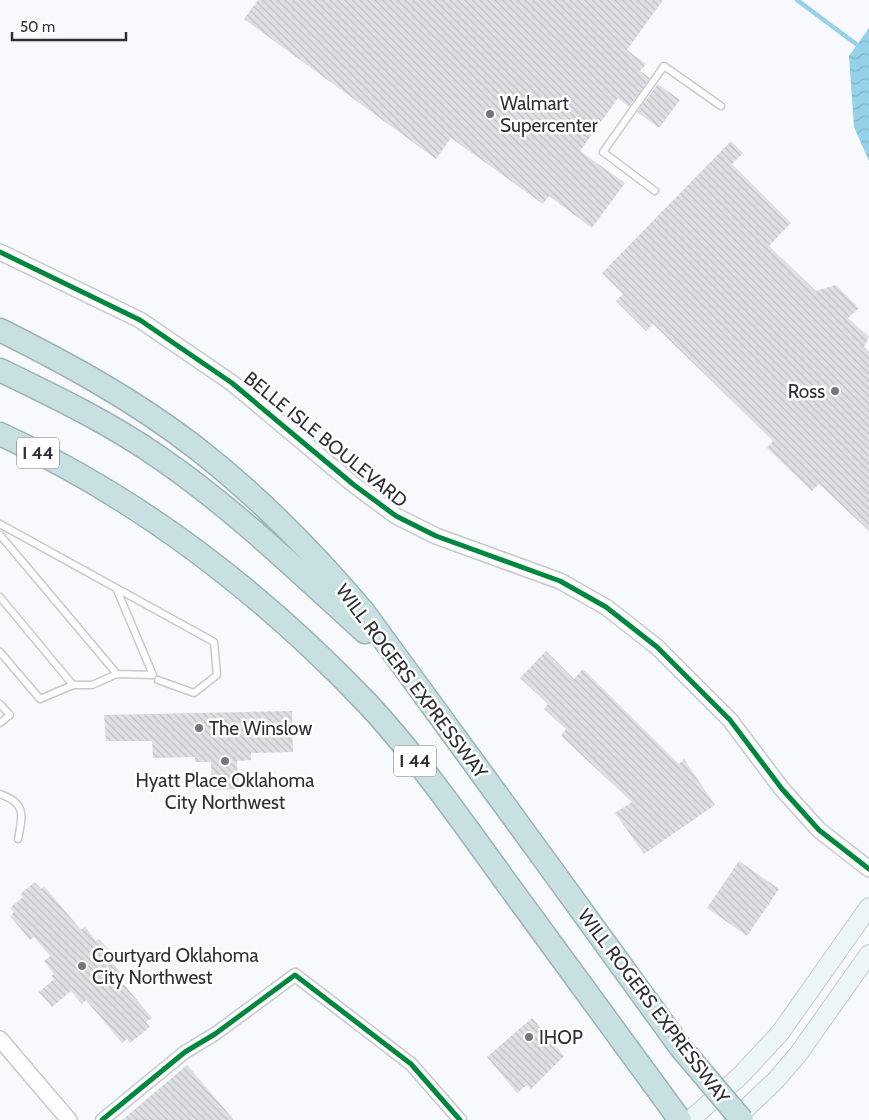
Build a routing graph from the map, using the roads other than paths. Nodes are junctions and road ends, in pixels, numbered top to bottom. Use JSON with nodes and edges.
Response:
{"nodes":[{"id":1,"x":721,"y":106,"type":"dead end"},
{"id":2,"x":655,"y":191,"type":"dead end"},
{"id":3,"x":0,"y":252,"type":"edge"},
{"id":4,"x":0,"y":330,"type":"edge"},
{"id":5,"x":0,"y":370,"type":"edge"},
{"id":6,"x":0,"y":434,"type":"edge"},
{"id":7,"x":0,"y":448,"type":"edge"},
{"id":8,"x":77,"y":473,"type":"junction"},
{"id":9,"x":0,"y":524,"type":"edge"},
{"id":10,"x":0,"y":534,"type":"edge"},
{"id":11,"x":117,"y":590,"type":"junction"},
{"id":12,"x":0,"y":597,"type":"edge"},
{"id":13,"x":0,"y":652,"type":"edge"},
{"id":14,"x":406,"y":669,"type":"junction"},
{"id":15,"x":117,"y":674,"type":"junction"},
{"id":16,"x":158,"y":680,"type":"dead end"},
{"id":17,"x":73,"y":685,"type":"junction"},
{"id":18,"x":0,"y":704,"type":"edge"},
{"id":19,"x":16,"y":709,"type":"dead end"},
{"id":20,"x":10,"y":715,"type":"junction"},
{"id":21,"x":0,"y":723,"type":"edge"},
{"id":22,"x":0,"y":794,"type":"edge"},
{"id":23,"x":18,"y":839,"type":"dead end"},
{"id":24,"x":869,"y":869,"type":"edge"},
{"id":25,"x":869,"y":907,"type":"edge"},
{"id":26,"x":869,"y":954,"type":"edge"},
{"id":27,"x":0,"y":1039,"type":"edge"},
{"id":28,"x":69,"y":1120,"type":"edge"},
{"id":29,"x":102,"y":1120,"type":"edge"},
{"id":30,"x":460,"y":1120,"type":"edge"},
{"id":31,"x":680,"y":1120,"type":"edge"},
{"id":32,"x":690,"y":1120,"type":"edge"},
{"id":33,"x":734,"y":1120,"type":"edge"},
{"id":34,"x":742,"y":1120,"type":"edge"}],
"edges":[{"from":1,"to":2,"type":"lane"},
{"from":3,"to":24,"type":"street","name":"BELLE ISLE BOULEVARD"},
{"from":4,"to":14,"type":"highway","name":"WILL ROGERS EXPRESSWAY","number":"I 44"},
{"from":5,"to":14,"type":"highway"},
{"from":6,"to":8,"type":"highway","number":"I 44"},
{"from":7,"to":8,"type":"highway"},
{"from":8,"to":31,"type":"highway","number":"I 44"},
{"from":9,"to":11,"type":"lane"},
{"from":10,"to":15,"type":"lane"},
{"from":11,"to":15,"type":"lane"},
{"from":11,"to":16,"type":"lane"},
{"from":12,"to":17,"type":"lane"},
{"from":13,"to":17,"type":"lane"},
{"from":14,"to":34,"type":"highway","name":"WILL ROGERS EXPRESSWAY","number":"I 44","bridge":true},
{"from":15,"to":17,"type":"lane"},
{"from":18,"to":20,"type":"lane"},
{"from":19,"to":20,"type":"lane"},
{"from":20,"to":21,"type":"lane"},
{"from":22,"to":23,"type":"lane"},
{"from":25,"to":32,"type":"main road"},
{"from":26,"to":33,"type":"main road"},
{"from":27,"to":28,"type":"street"},
{"from":29,"to":30,"type":"street"}]}
